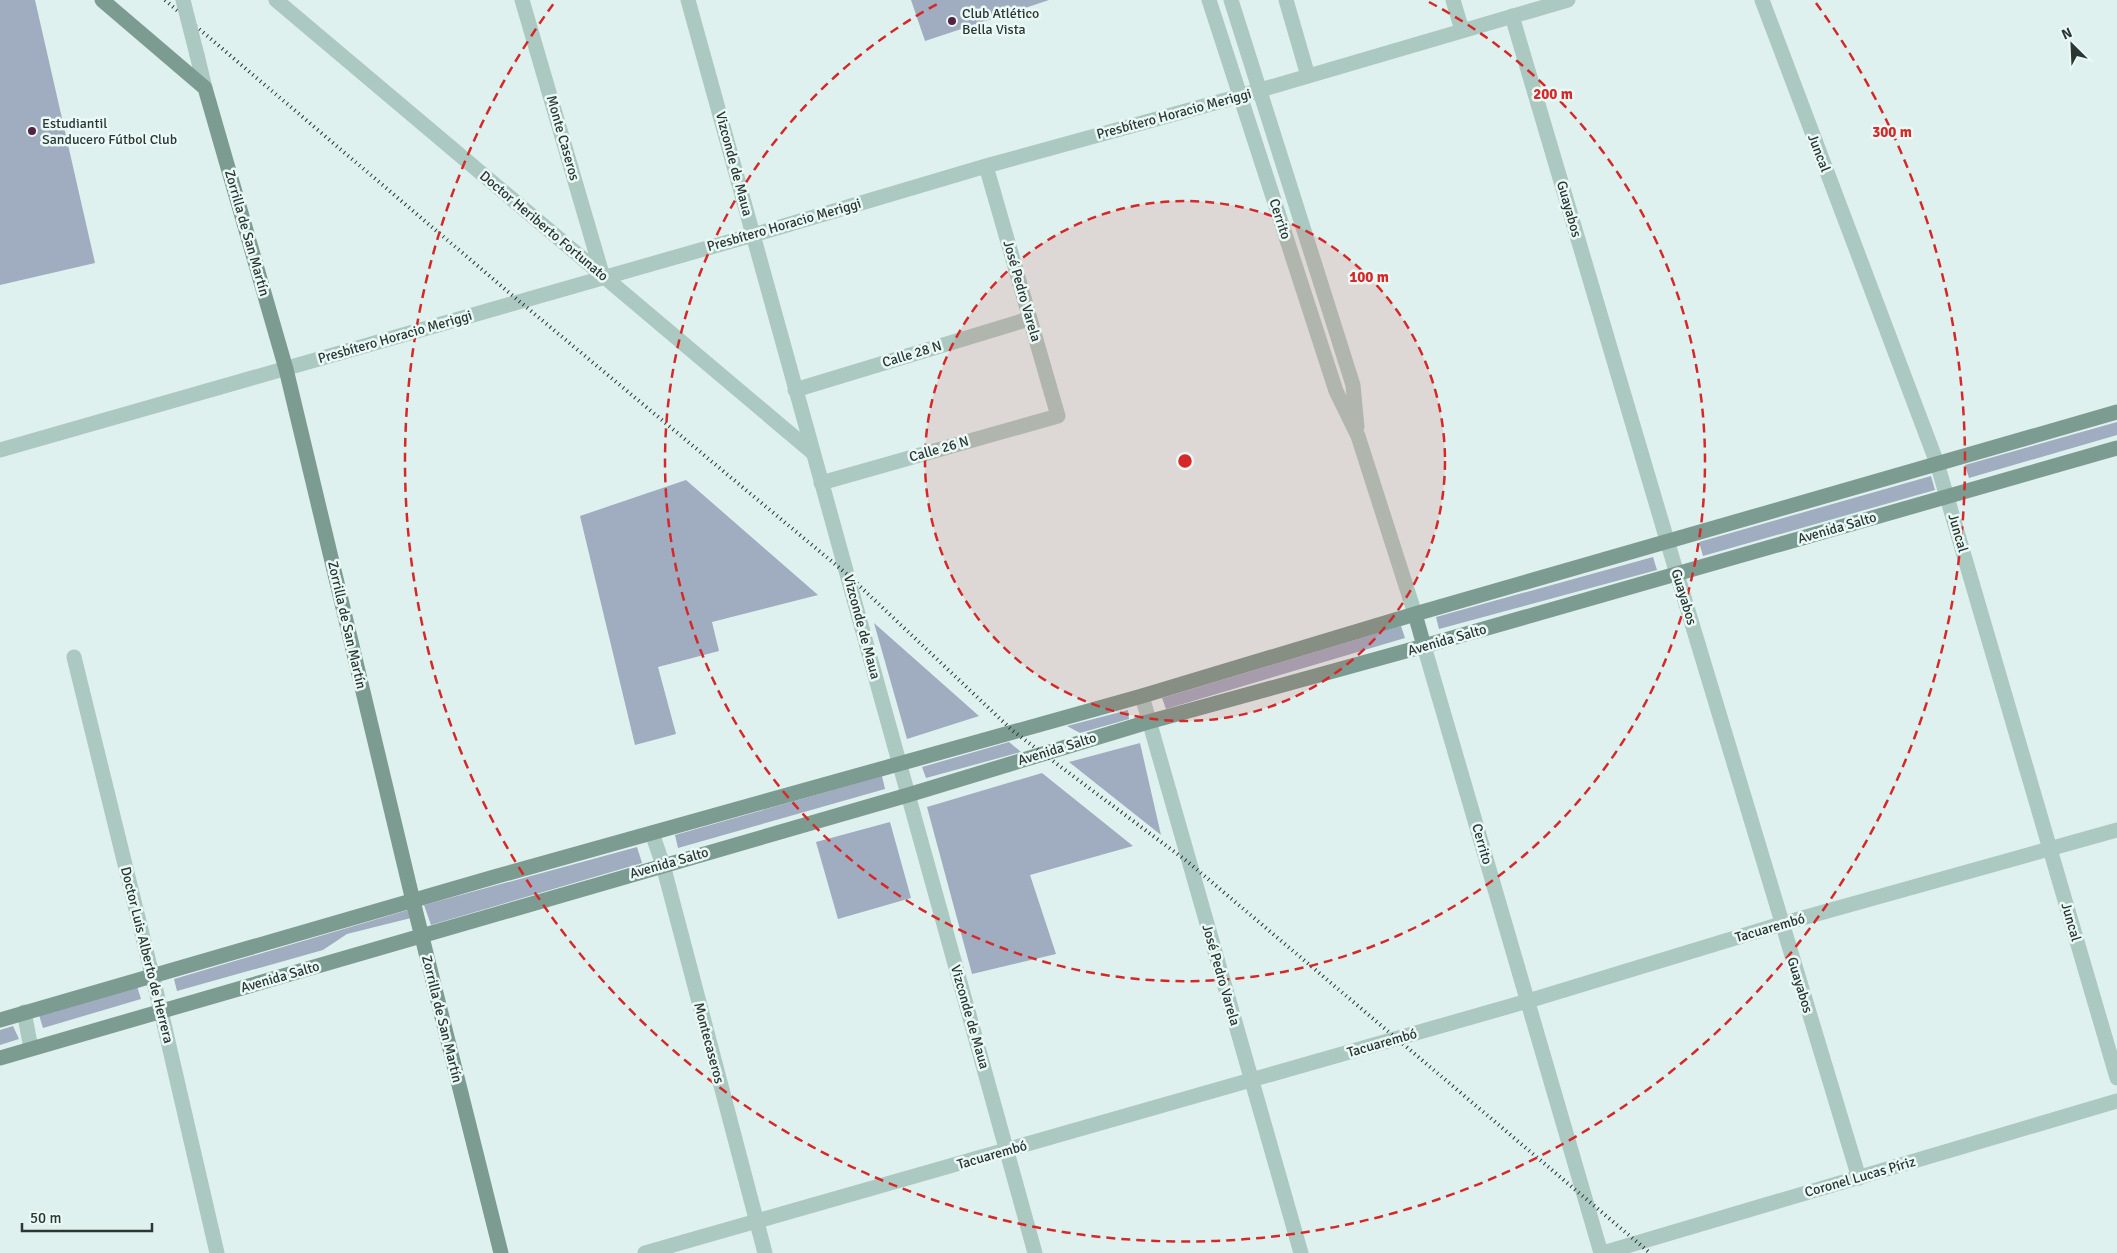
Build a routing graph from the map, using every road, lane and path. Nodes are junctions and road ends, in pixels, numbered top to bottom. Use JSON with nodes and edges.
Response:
{"nodes":[{"id":1,"x":102,"y":0,"type":"edge"},
{"id":2,"x":183,"y":0,"type":"edge"},
{"id":3,"x":276,"y":0,"type":"edge"},
{"id":4,"x":522,"y":0,"type":"edge"},
{"id":5,"x":688,"y":0,"type":"edge"},
{"id":6,"x":1209,"y":0,"type":"edge"},
{"id":7,"x":1230,"y":0,"type":"edge"},
{"id":8,"x":1286,"y":0,"type":"edge"},
{"id":9,"x":1453,"y":0,"type":"edge"},
{"id":10,"x":1568,"y":0,"type":"edge"},
{"id":11,"x":1762,"y":0,"type":"edge"},
{"id":12,"x":1512,"y":16,"type":"junction"},
{"id":13,"x":1462,"y":30,"type":"junction"},
{"id":14,"x":1308,"y":76,"type":"junction"},
{"id":15,"x":205,"y":88,"type":"junction"},
{"id":16,"x":1259,"y":91,"type":"junction"},
{"id":17,"x":1240,"y":96,"type":"junction"},
{"id":18,"x":986,"y":166,"type":"junction"},
{"id":19,"x":753,"y":235,"type":"junction"},
{"id":20,"x":603,"y":277,"type":"junction"},
{"id":21,"x":1029,"y":319,"type":"junction"},
{"id":22,"x":286,"y":369,"type":"junction"},
{"id":23,"x":795,"y":390,"type":"junction"},
{"id":24,"x":2117,"y":412,"type":"edge"},
{"id":25,"x":1058,"y":416,"type":"joint"},
{"id":26,"x":1358,"y":436,"type":"junction"},
{"id":27,"x":2117,"y":448,"type":"edge"},
{"id":28,"x":0,"y":450,"type":"edge"},
{"id":29,"x":812,"y":452,"type":"junction"},
{"id":30,"x":1937,"y":463,"type":"junction"},
{"id":31,"x":821,"y":483,"type":"junction"},
{"id":32,"x":1947,"y":497,"type":"junction"},
{"id":33,"x":1667,"y":541,"type":"junction"},
{"id":34,"x":1677,"y":574,"type":"junction"},
{"id":35,"x":1414,"y":614,"type":"junction"},
{"id":36,"x":1424,"y":646,"type":"junction"},
{"id":37,"x":74,"y":657,"type":"dead end"},
{"id":38,"x":1142,"y":696,"type":"junction"},
{"id":39,"x":1148,"y":722,"type":"junction"},
{"id":40,"x":899,"y":764,"type":"junction"},
{"id":41,"x":908,"y":795,"type":"junction"},
{"id":42,"x":2117,"y":830,"type":"edge"},
{"id":43,"x":652,"y":833,"type":"junction"},
{"id":44,"x":2050,"y":850,"type":"junction"},
{"id":45,"x":662,"y":865,"type":"junction"},
{"id":46,"x":413,"y":901,"type":"junction"},
{"id":47,"x":1781,"y":924,"type":"junction"},
{"id":48,"x":422,"y":936,"type":"junction"},
{"id":49,"x":152,"y":976,"type":"junction"},
{"id":50,"x":1528,"y":1001,"type":"junction"},
{"id":51,"x":161,"y":1011,"type":"junction"},
{"id":52,"x":24,"y":1012,"type":"junction"},
{"id":53,"x":0,"y":1020,"type":"edge"},
{"id":54,"x":32,"y":1048,"type":"junction"},
{"id":55,"x":0,"y":1058,"type":"edge"},
{"id":56,"x":2117,"y":1078,"type":"edge"},
{"id":57,"x":1252,"y":1081,"type":"junction"},
{"id":58,"x":2117,"y":1100,"type":"edge"},
{"id":59,"x":1007,"y":1151,"type":"junction"},
{"id":60,"x":1859,"y":1178,"type":"junction"},
{"id":61,"x":756,"y":1220,"type":"junction"},
{"id":62,"x":217,"y":1253,"type":"edge"},
{"id":63,"x":501,"y":1253,"type":"edge"},
{"id":64,"x":646,"y":1253,"type":"edge"},
{"id":65,"x":765,"y":1253,"type":"edge"},
{"id":66,"x":1035,"y":1253,"type":"edge"},
{"id":67,"x":1301,"y":1253,"type":"edge"},
{"id":68,"x":1602,"y":1253,"type":"edge"}],
"edges":[{"from":1,"to":15,"type":"street"},
{"from":2,"to":15,"type":"street","name":"Zorrilla de San Martín","bridge":true},
{"from":3,"to":20,"type":"street","name":"Doctor Heriberto Fortunato"},
{"from":4,"to":20,"type":"street","name":"Monte Caseros"},
{"from":5,"to":19,"type":"street","name":"Vizconde de Maua"},
{"from":6,"to":17,"type":"street","name":"Cerrito"},
{"from":7,"to":16,"type":"street","name":"Cerrito"},
{"from":8,"to":14,"type":"street"},
{"from":9,"to":13,"type":"street"},
{"from":10,"to":12,"type":"street","name":"Presbítero Horacio Meriggi"},
{"from":11,"to":30,"type":"street","name":"Juncal"},
{"from":12,"to":13,"type":"street","name":"Presbítero Horacio Meriggi"},
{"from":12,"to":33,"type":"street","name":"Guayabos"},
{"from":13,"to":14,"type":"street","name":"Presbítero Horacio Meriggi"},
{"from":14,"to":16,"type":"street","name":"Presbítero Horacio Meriggi"},
{"from":15,"to":22,"type":"street","name":"Zorrilla de San Martín"},
{"from":16,"to":17,"type":"street","name":"Presbítero Horacio Meriggi"},
{"from":16,"to":26,"type":"street","name":"Cerrito"},
{"from":17,"to":18,"type":"street","name":"Presbítero Horacio Meriggi"},
{"from":17,"to":26,"type":"street","name":"Cerrito"},
{"from":18,"to":19,"type":"street","name":"Presbítero Horacio Meriggi"},
{"from":18,"to":21,"type":"street","name":"José Pedro Varela"},
{"from":19,"to":20,"type":"street","name":"Presbítero Horacio Meriggi"},
{"from":19,"to":23,"type":"street","name":"Vizconde de Maua"},
{"from":20,"to":22,"type":"street","name":"Presbítero Horacio Meriggi"},
{"from":20,"to":29,"type":"street","name":"Doctor Heriberto Fortunato"},
{"from":21,"to":23,"type":"street","name":"Calle 28 N"},
{"from":21,"to":25,"type":"street","name":"José Pedro Varela"},
{"from":22,"to":28,"type":"street","name":"Presbítero Horacio Meriggi"},
{"from":22,"to":46,"type":"street","name":"Zorrilla de San Martín"},
{"from":23,"to":29,"type":"street","name":"Vizconde de Maua"},
{"from":24,"to":30,"type":"street","name":"Avenida Salto"},
{"from":25,"to":31,"type":"street","name":"Calle 26 N"},
{"from":26,"to":35,"type":"street","name":"Cerrito"},
{"from":27,"to":32,"type":"street","name":"Avenida Salto"},
{"from":29,"to":31,"type":"street","name":"Vizconde de Maua"},
{"from":30,"to":32,"type":"street","name":"Juncal"},
{"from":30,"to":33,"type":"street","name":"Avenida Salto"},
{"from":31,"to":40,"type":"street","name":"Vizconde de Maua"},
{"from":32,"to":34,"type":"street","name":"Avenida Salto"},
{"from":32,"to":44,"type":"street","name":"Juncal"},
{"from":33,"to":34,"type":"street","name":"Guayabos"},
{"from":33,"to":35,"type":"street","name":"Avenida Salto"},
{"from":34,"to":36,"type":"street","name":"Avenida Salto"},
{"from":34,"to":47,"type":"street","name":"Guayabos"},
{"from":35,"to":36,"type":"street","name":"Cerrito"},
{"from":35,"to":38,"type":"street","name":"Avenida Salto"},
{"from":36,"to":39,"type":"street","name":"Avenida Salto"},
{"from":36,"to":50,"type":"street","name":"Cerrito"},
{"from":37,"to":49,"type":"street","name":"Doctor Luis Alberto de Herrera"},
{"from":38,"to":39,"type":"street","name":"José Pedro Varela"},
{"from":38,"to":40,"type":"street","name":"Avenida Salto"},
{"from":39,"to":41,"type":"street","name":"Avenida Salto"},
{"from":39,"to":57,"type":"street","name":"José Pedro Varela"},
{"from":40,"to":41,"type":"street","name":"Vizconde de Maua"},
{"from":40,"to":43,"type":"street","name":"Avenida Salto"},
{"from":41,"to":45,"type":"street","name":"Avenida Salto"},
{"from":41,"to":59,"type":"street","name":"Vizconde de Maua"},
{"from":42,"to":44,"type":"street","name":"Tacuarembó"},
{"from":43,"to":45,"type":"street","name":"Montecaseros"},
{"from":43,"to":46,"type":"street","name":"Avenida Salto"},
{"from":44,"to":47,"type":"street","name":"Tacuarembó"},
{"from":44,"to":56,"type":"street","name":"Juncal"},
{"from":45,"to":48,"type":"street","name":"Avenida Salto"},
{"from":45,"to":61,"type":"street","name":"Montecaseros"},
{"from":46,"to":48,"type":"street","name":"Zorrilla de San Martín"},
{"from":46,"to":49,"type":"street","name":"Avenida Salto"},
{"from":47,"to":50,"type":"street","name":"Tacuarembó"},
{"from":47,"to":60,"type":"street","name":"Guayabos"},
{"from":48,"to":51,"type":"street","name":"Avenida Salto"},
{"from":48,"to":63,"type":"street","name":"Zorrilla de San Martín"},
{"from":49,"to":51,"type":"street","name":"Doctor Luis Alberto de Herrera"},
{"from":49,"to":52,"type":"street","name":"Avenida Salto"},
{"from":50,"to":57,"type":"street","name":"Tacuarembó"},
{"from":50,"to":68,"type":"street","name":"Cerrito"},
{"from":51,"to":54,"type":"street","name":"Avenida Salto"},
{"from":51,"to":62,"type":"street","name":"Doctor Luis Alberto de Herrera"},
{"from":52,"to":53,"type":"street","name":"Avenida Salto"},
{"from":52,"to":54,"type":"street"},
{"from":54,"to":55,"type":"street","name":"Avenida Salto"},
{"from":57,"to":59,"type":"street","name":"Tacuarembó"},
{"from":57,"to":67,"type":"street","name":"José Pedro Varela"},
{"from":58,"to":60,"type":"street","name":"Coronel Lucas Píriz"},
{"from":59,"to":61,"type":"street","name":"Tacuarembó"},
{"from":59,"to":66,"type":"street","name":"Vizconde de Maua"},
{"from":60,"to":68,"type":"street","name":"Coronel Lucas Píriz"},
{"from":61,"to":64,"type":"street","name":"Tacuarembó"},
{"from":61,"to":65,"type":"street","name":"Montecaseros"}]}
